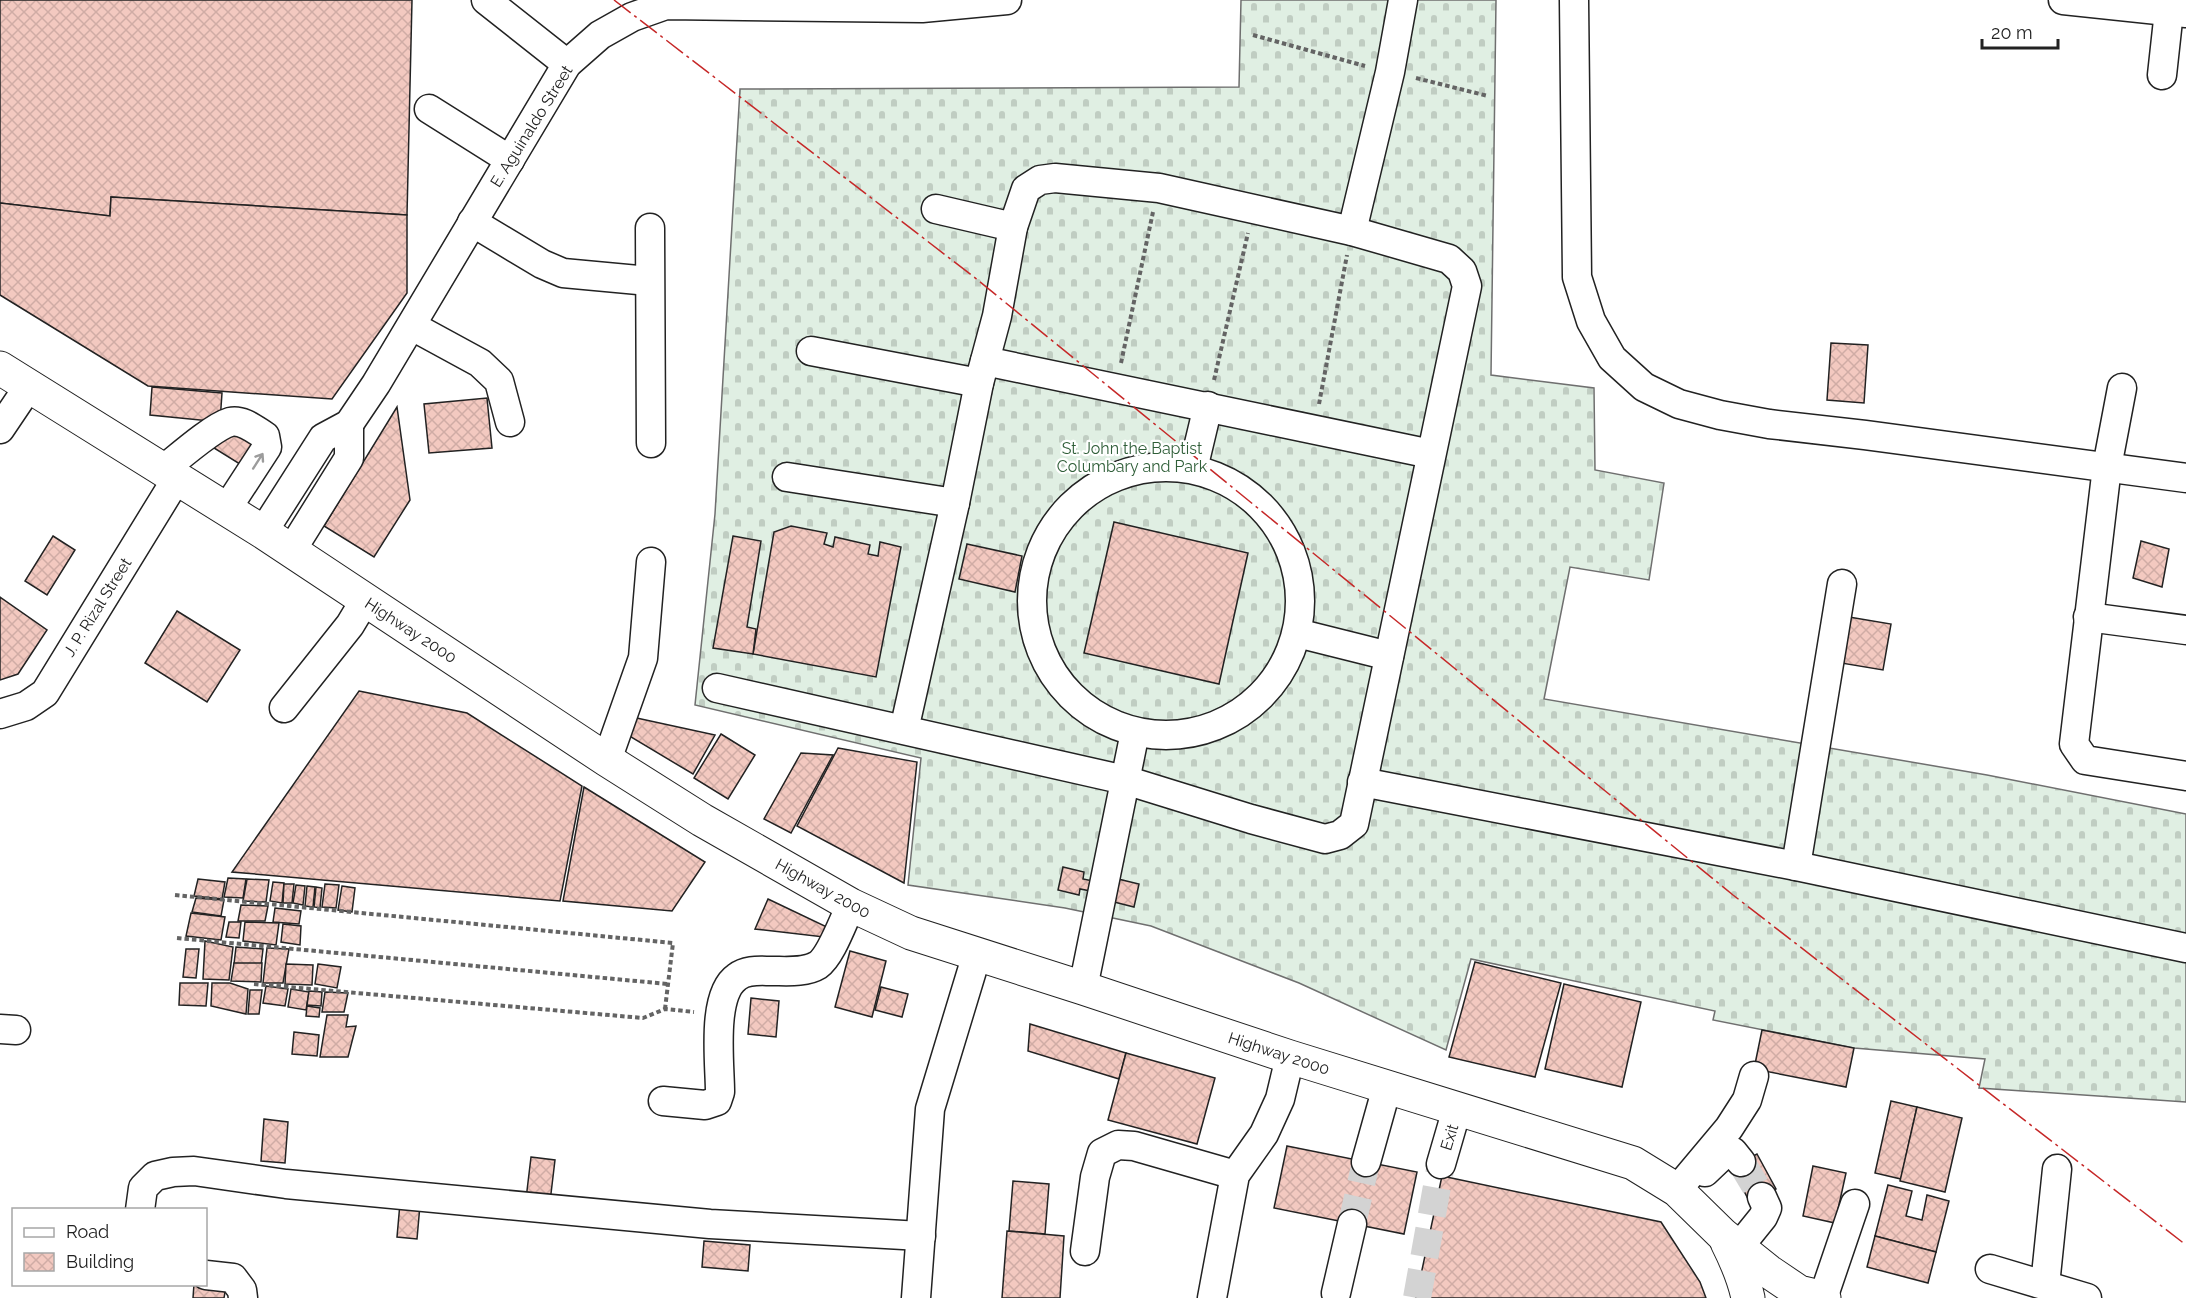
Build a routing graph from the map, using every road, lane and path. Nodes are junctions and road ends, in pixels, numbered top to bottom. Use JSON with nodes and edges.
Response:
{"nodes":[{"id":1,"x":486,"y":0,"type":"edge"},
{"id":2,"x":1007,"y":0,"type":"edge"},
{"id":3,"x":1403,"y":0,"type":"edge"},
{"id":4,"x":1574,"y":0,"type":"edge"},
{"id":5,"x":2063,"y":0,"type":"edge"},
{"id":6,"x":2177,"y":12,"type":"edge"},
{"id":7,"x":567,"y":64,"type":"junction"},
{"id":8,"x":2162,"y":75,"type":"dead end"},
{"id":9,"x":429,"y":109,"type":"dead end"},
{"id":10,"x":510,"y":160,"type":"junction"},
{"id":11,"x":1159,"y":188,"type":"junction"},
{"id":12,"x":936,"y":209,"type":"dead end"},
{"id":13,"x":1254,"y":209,"type":"junction"},
{"id":14,"x":472,"y":222,"type":"junction"},
{"id":15,"x":1013,"y":227,"type":"junction"},
{"id":16,"x":650,"y":228,"type":"dead end"},
{"id":17,"x":1352,"y":231,"type":"junction"},
{"id":18,"x":649,"y":281,"type":"junction"},
{"id":19,"x":412,"y":326,"type":"junction"},
{"id":20,"x":812,"y":351,"type":"dead end"},
{"id":21,"x":0,"y":368,"type":"edge"},
{"id":22,"x":982,"y":372,"type":"junction"},
{"id":23,"x":29,"y":386,"type":"junction"},
{"id":24,"x":2122,"y":388,"type":"dead end"},
{"id":25,"x":1115,"y":389,"type":"junction"},
{"id":26,"x":1208,"y":406,"type":"junction"},
{"id":27,"x":510,"y":422,"type":"dead end"},
{"id":28,"x":349,"y":424,"type":"junction"},
{"id":29,"x":1314,"y":428,"type":"junction"},
{"id":30,"x":0,"y":429,"type":"edge"},
{"id":31,"x":651,"y":443,"type":"dead end"},
{"id":32,"x":1431,"y":454,"type":"junction"},
{"id":33,"x":2108,"y":468,"type":"junction"},
{"id":34,"x":1193,"y":469,"type":"junction"},
{"id":35,"x":170,"y":474,"type":"junction"},
{"id":36,"x":788,"y":477,"type":"dead end"},
{"id":37,"x":2186,"y":478,"type":"edge"},
{"id":38,"x":955,"y":503,"type":"junction"},
{"id":39,"x":226,"y":510,"type":"junction"},
{"id":40,"x":263,"y":532,"type":"junction"},
{"id":41,"x":291,"y":551,"type":"junction"},
{"id":42,"x":651,"y":562,"type":"dead end"},
{"id":43,"x":1842,"y":584,"type":"dead end"},
{"id":44,"x":365,"y":600,"type":"junction"},
{"id":45,"x":2088,"y":617,"type":"junction"},
{"id":46,"x":2186,"y":630,"type":"edge"},
{"id":47,"x":1297,"y":633,"type":"junction"},
{"id":48,"x":1389,"y":656,"type":"junction"},
{"id":49,"x":717,"y":688,"type":"dead end"},
{"id":50,"x":284,"y":708,"type":"dead end"},
{"id":51,"x":0,"y":714,"type":"edge"},
{"id":52,"x":904,"y":730,"type":"junction"},
{"id":53,"x":1135,"y":732,"type":"junction"},
{"id":54,"x":607,"y":760,"type":"junction"},
{"id":55,"x":2186,"y":776,"type":"edge"},
{"id":56,"x":1125,"y":780,"type":"junction"},
{"id":57,"x":1362,"y":782,"type":"junction"},
{"id":58,"x":1796,"y":866,"type":"junction"},
{"id":59,"x":175,"y":895,"type":"dead end"},
{"id":60,"x":851,"y":905,"type":"junction"},
{"id":61,"x":177,"y":938,"type":"dead end"},
{"id":62,"x":2186,"y":948,"type":"edge"},
{"id":63,"x":976,"y":954,"type":"junction"},
{"id":64,"x":254,"y":984,"type":"dead end"},
{"id":65,"x":668,"y":984,"type":"junction"},
{"id":66,"x":1083,"y":987,"type":"junction"},
{"id":67,"x":1290,"y":1057,"type":"junction"},
{"id":68,"x":1754,"y":1076,"type":"dead end"},
{"id":69,"x":1387,"y":1087,"type":"junction"},
{"id":70,"x":663,"y":1101,"type":"dead end"},
{"id":71,"x":1457,"y":1109,"type":"junction"},
{"id":72,"x":1366,"y":1162,"type":"tunnel mouth"},
{"id":73,"x":1741,"y":1162,"type":"dead end"},
{"id":74,"x":1441,"y":1164,"type":"tunnel mouth"},
{"id":75,"x":2057,"y":1169,"type":"dead end"},
{"id":76,"x":1235,"y":1175,"type":"junction"},
{"id":77,"x":1680,"y":1193,"type":"junction"},
{"id":78,"x":1762,"y":1197,"type":"tunnel mouth"},
{"id":79,"x":1855,"y":1204,"type":"dead end"},
{"id":80,"x":140,"y":1208,"type":"edge"},
{"id":81,"x":1352,"y":1224,"type":"tunnel mouth"},
{"id":82,"x":921,"y":1236,"type":"junction"},
{"id":83,"x":1731,"y":1242,"type":"junction"},
{"id":84,"x":1085,"y":1251,"type":"dead end"},
{"id":85,"x":1990,"y":1269,"type":"dead end"},
{"id":86,"x":207,"y":1275,"type":"edge"},
{"id":87,"x":2045,"y":1285,"type":"junction"},
{"id":88,"x":1336,"y":1293,"type":"dead end"},
{"id":89,"x":1807,"y":1296,"type":"edge"},
{"id":90,"x":243,"y":1298,"type":"edge"},
{"id":91,"x":916,"y":1298,"type":"edge"},
{"id":92,"x":1212,"y":1298,"type":"edge"},
{"id":93,"x":1748,"y":1298,"type":"edge"},
{"id":94,"x":2087,"y":1298,"type":"edge"}],
"edges":[{"from":1,"to":7,"type":"street"},
{"from":2,"to":7,"type":"street","name":"E. Aguinaldo Street"},
{"from":3,"to":17,"type":"street"},
{"from":4,"to":33,"type":"street"},
{"from":5,"to":6,"type":"street"},
{"from":6,"to":8,"type":"street"},
{"from":7,"to":10,"type":"street","name":"E. Aguinaldo Street"},
{"from":9,"to":10,"type":"street"},
{"from":10,"to":14,"type":"street","name":"E. Aguinaldo Street"},
{"from":11,"to":13,"type":"street"},
{"from":11,"to":15,"type":"street"},
{"from":11,"to":25,"type":"path"},
{"from":12,"to":15,"type":"street"},
{"from":13,"to":17,"type":"street"},
{"from":13,"to":26,"type":"path"},
{"from":14,"to":18,"type":"street"},
{"from":14,"to":19,"type":"street","name":"E. Aguinaldo Street"},
{"from":15,"to":22,"type":"street"},
{"from":16,"to":18,"type":"street"},
{"from":17,"to":29,"type":"path"},
{"from":17,"to":32,"type":"street"},
{"from":18,"to":31,"type":"street"},
{"from":19,"to":27,"type":"street"},
{"from":19,"to":28,"type":"street","name":"E. Aguinaldo Street"},
{"from":20,"to":22,"type":"street"},
{"from":21,"to":23,"type":"main road","name":"Highway 2000"},
{"from":22,"to":25,"type":"street"},
{"from":22,"to":38,"type":"street"},
{"from":23,"to":30,"type":"street"},
{"from":23,"to":35,"type":"main road","name":"Highway 2000"},
{"from":24,"to":33,"type":"street"},
{"from":25,"to":26,"type":"street"},
{"from":26,"to":29,"type":"street"},
{"from":26,"to":34,"type":"street"},
{"from":28,"to":40,"type":"street","name":"E. Aguinaldo Street"},
{"from":28,"to":41,"type":"street"},
{"from":29,"to":32,"type":"street"},
{"from":32,"to":48,"type":"street"},
{"from":33,"to":37,"type":"street"},
{"from":33,"to":45,"type":"street"},
{"from":34,"to":47,"type":"street"},
{"from":34,"to":53,"type":"street"},
{"from":35,"to":39,"type":"main road","name":"Highway 2000"},
{"from":39,"to":35,"type":"street","one_way":true},
{"from":35,"to":51,"type":"street","name":"J. P. Rizal Street"},
{"from":36,"to":38,"type":"street"},
{"from":38,"to":52,"type":"street"},
{"from":39,"to":40,"type":"main road","name":"Highway 2000"},
{"from":40,"to":41,"type":"main road","name":"Highway 2000"},
{"from":41,"to":44,"type":"main road","name":"Highway 2000"},
{"from":42,"to":54,"type":"street"},
{"from":43,"to":58,"type":"street"},
{"from":44,"to":50,"type":"street"},
{"from":44,"to":54,"type":"main road","name":"Highway 2000"},
{"from":45,"to":46,"type":"street"},
{"from":45,"to":55,"type":"street"},
{"from":47,"to":48,"type":"street"},
{"from":47,"to":53,"type":"street"},
{"from":48,"to":57,"type":"street"},
{"from":49,"to":52,"type":"street"},
{"from":52,"to":56,"type":"street"},
{"from":53,"to":56,"type":"street"},
{"from":54,"to":60,"type":"main road","name":"Highway 2000"},
{"from":56,"to":57,"type":"street"},
{"from":56,"to":66,"type":"street"},
{"from":57,"to":58,"type":"street"},
{"from":58,"to":62,"type":"street"},
{"from":59,"to":65,"type":"path"},
{"from":60,"to":63,"type":"main road","name":"Highway 2000"},
{"from":60,"to":70,"type":"street"},
{"from":61,"to":65,"type":"path"},
{"from":63,"to":66,"type":"main road","name":"Highway 2000"},
{"from":63,"to":82,"type":"street"},
{"from":64,"to":65,"type":"path"},
{"from":66,"to":67,"type":"main road","name":"Highway 2000"},
{"from":67,"to":69,"type":"main road","name":"Highway 2000"},
{"from":67,"to":76,"type":"street"},
{"from":68,"to":77,"type":"street"},
{"from":69,"to":71,"type":"main road","name":"Highway 2000"},
{"from":69,"to":72,"type":"street"},
{"from":71,"to":74,"type":"street","name":"Exit"},
{"from":71,"to":77,"type":"main road","name":"Highway 2000"},
{"from":73,"to":77,"type":"street"},
{"from":75,"to":87,"type":"street"},
{"from":76,"to":84,"type":"street"},
{"from":76,"to":92,"type":"street"},
{"from":77,"to":83,"type":"main road","name":"Highway 2000"},
{"from":78,"to":83,"type":"street"},
{"from":79,"to":89,"type":"street"},
{"from":80,"to":82,"type":"street"},
{"from":81,"to":88,"type":"street"},
{"from":82,"to":91,"type":"street"},
{"from":83,"to":89,"type":"main road","name":"Highway 2000"},
{"from":83,"to":93,"type":"main road","name":"Highway 2000"},
{"from":85,"to":87,"type":"street"},
{"from":86,"to":90,"type":"street"},
{"from":87,"to":94,"type":"street"}]}
